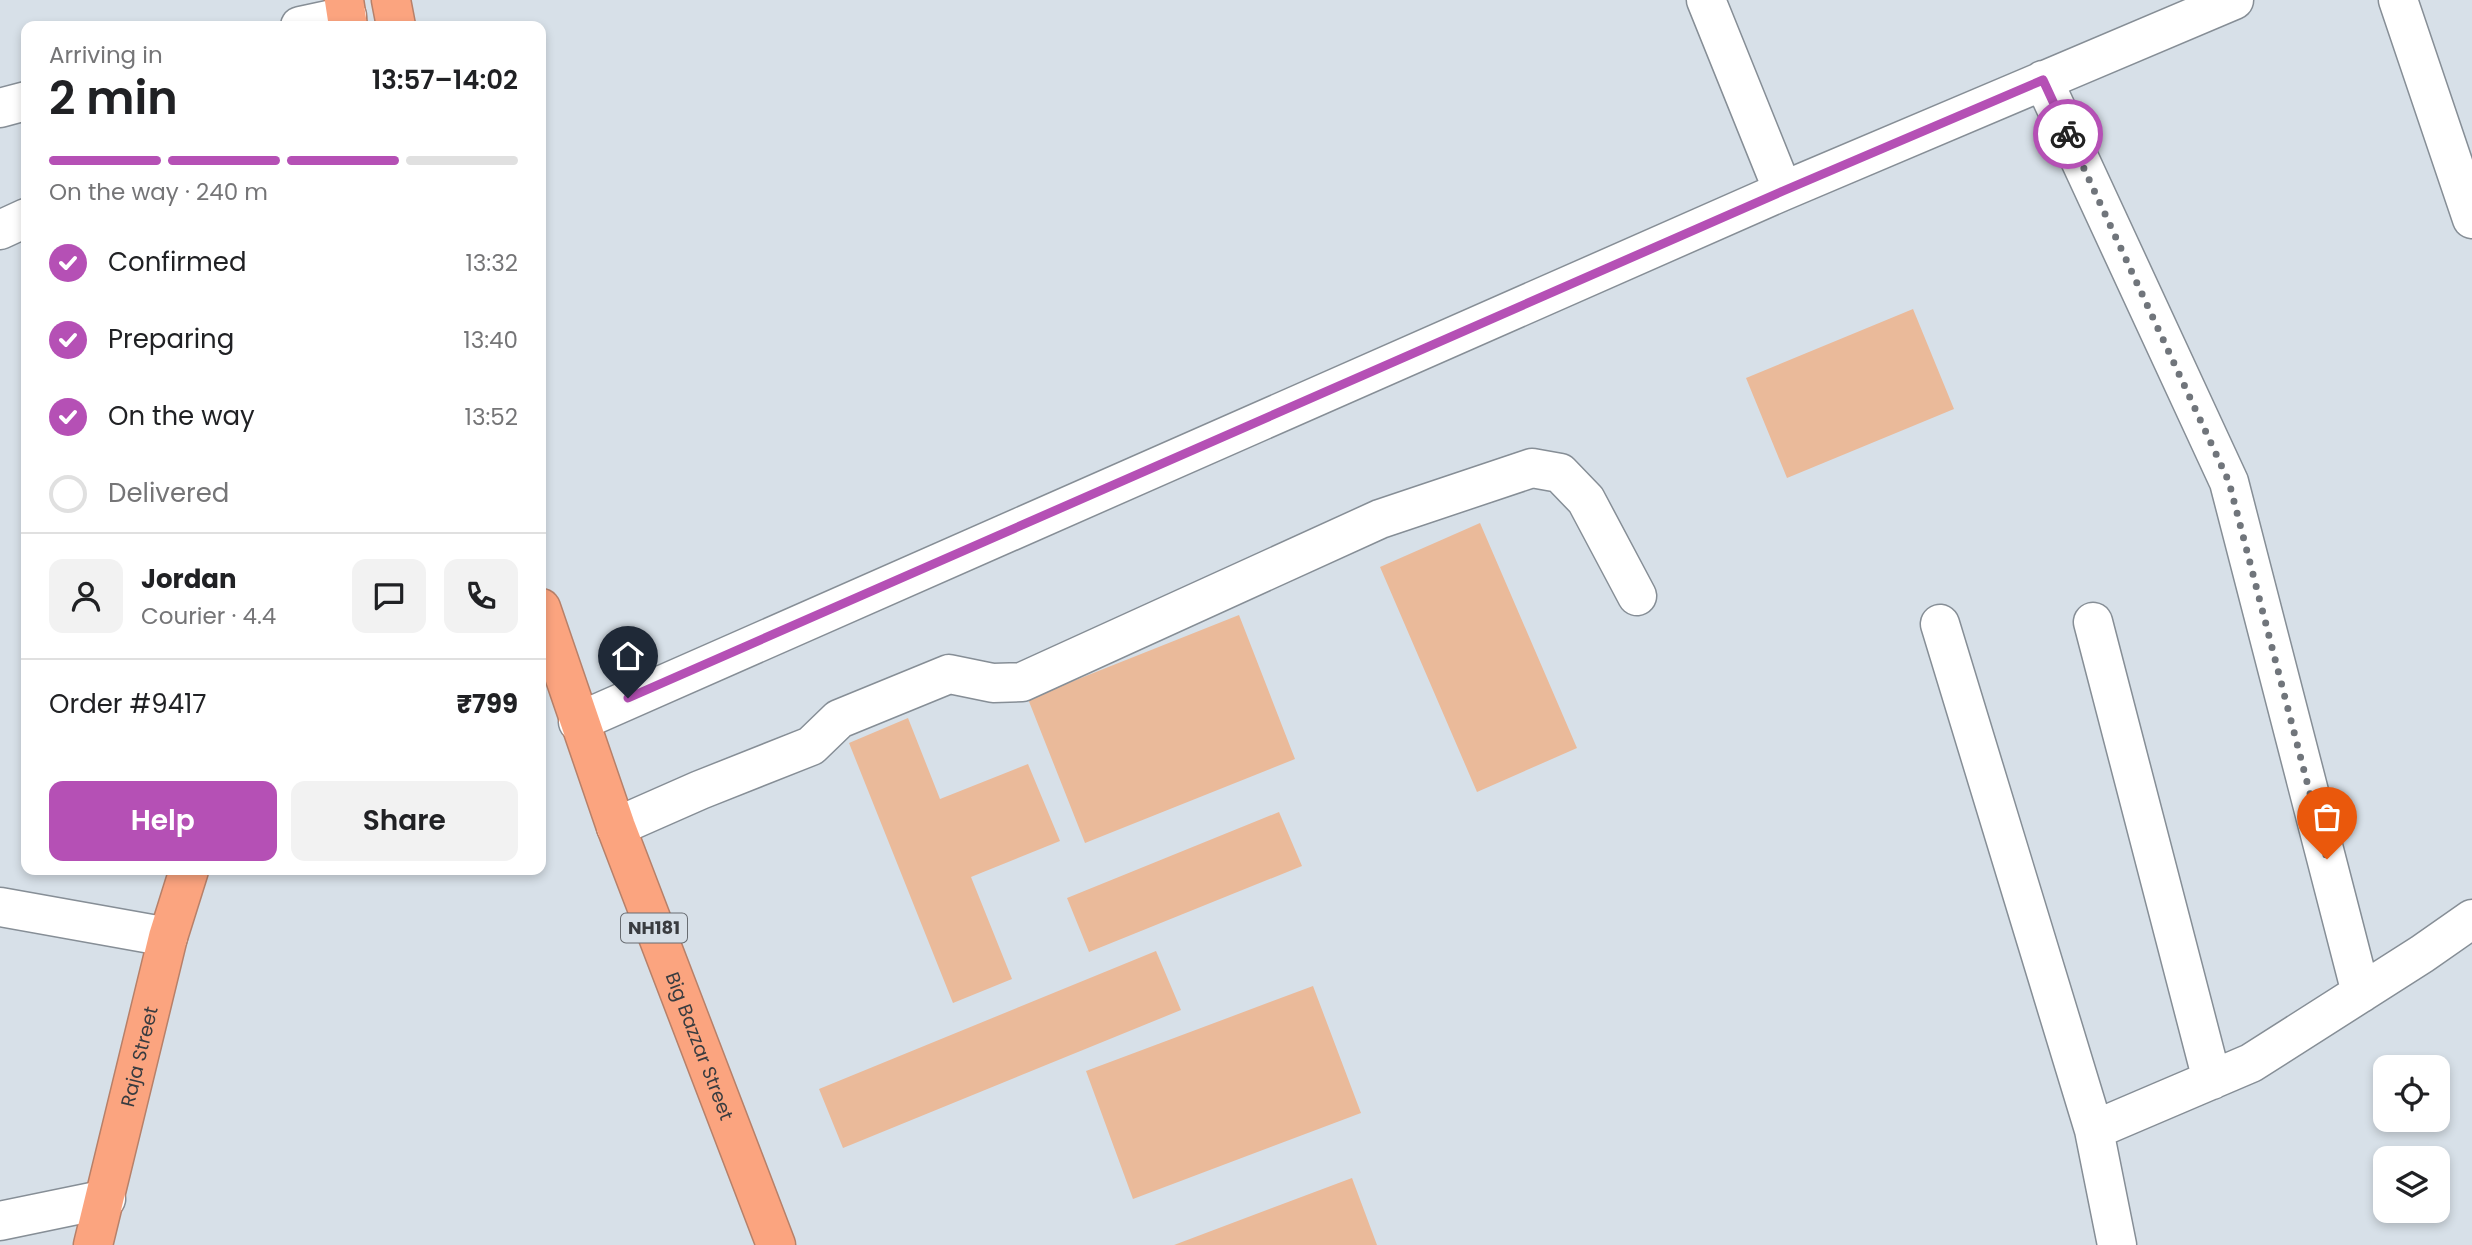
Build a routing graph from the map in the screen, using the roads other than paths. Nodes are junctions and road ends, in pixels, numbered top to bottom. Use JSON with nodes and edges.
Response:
{"nodes":[{"id":1,"x":391,"y":0,"type":"edge"},
{"id":2,"x":1706,"y":0,"type":"edge"},
{"id":3,"x":2234,"y":0,"type":"edge"},
{"id":4,"x":2398,"y":0,"type":"edge"},
{"id":5,"x":346,"y":14,"type":"edge"},
{"id":6,"x":319,"y":21,"type":"edge"},
{"id":7,"x":395,"y":21,"type":"edge"},
{"id":8,"x":2043,"y":80,"type":"junction"},
{"id":9,"x":21,"y":102,"type":"edge"},
{"id":10,"x":0,"y":108,"type":"edge"},
{"id":11,"x":1783,"y":191,"type":"junction"},
{"id":12,"x":2472,"y":219,"type":"edge"},
{"id":13,"x":21,"y":220,"type":"edge"},
{"id":14,"x":0,"y":230,"type":"edge"},
{"id":15,"x":1637,"y":596,"type":"dead end"},
{"id":16,"x":2093,"y":622,"type":"dead end"},
{"id":17,"x":546,"y":623,"type":"edge"},
{"id":18,"x":1940,"y":624,"type":"dead end"},
{"id":19,"x":578,"y":722,"type":"junction"},
{"id":20,"x":616,"y":827,"type":"junction"},
{"id":21,"x":187,"y":875,"type":"edge"},
{"id":22,"x":0,"y":907,"type":"edge"},
{"id":23,"x":2472,"y":919,"type":"edge"},
{"id":24,"x":168,"y":937,"type":"junction"},
{"id":25,"x":2361,"y":993,"type":"junction"},
{"id":26,"x":2212,"y":1080,"type":"junction"},
{"id":27,"x":2094,"y":1130,"type":"junction"},
{"id":28,"x":106,"y":1199,"type":"junction"},
{"id":29,"x":0,"y":1221,"type":"edge"},
{"id":30,"x":93,"y":1245,"type":"edge"},
{"id":31,"x":776,"y":1245,"type":"edge"},
{"id":32,"x":2117,"y":1245,"type":"edge"}],
"edges":[{"from":1,"to":7,"type":"highway"},
{"from":2,"to":11,"type":"street"},
{"from":3,"to":8,"type":"street"},
{"from":4,"to":12,"type":"street"},
{"from":5,"to":6,"type":"street"},
{"from":8,"to":11,"type":"street"},
{"from":8,"to":25,"type":"street"},
{"from":9,"to":10,"type":"street"},
{"from":11,"to":19,"type":"street"},
{"from":13,"to":14,"type":"street"},
{"from":15,"to":20,"type":"street"},
{"from":16,"to":26,"type":"street"},
{"from":17,"to":19,"type":"highway","name":"Big Bazzar Street","number":"NH181"},
{"from":18,"to":27,"type":"street"},
{"from":19,"to":20,"type":"highway","name":"Big Bazzar Street","number":"NH181"},
{"from":20,"to":31,"type":"highway","name":"Big Bazzar Street","number":"NH181"},
{"from":21,"to":24,"type":"highway","name":"Raja Street"},
{"from":22,"to":24,"type":"street"},
{"from":23,"to":25,"type":"street"},
{"from":24,"to":28,"type":"highway","name":"Raja Street"},
{"from":25,"to":26,"type":"street"},
{"from":26,"to":27,"type":"street"},
{"from":27,"to":32,"type":"street"},
{"from":28,"to":29,"type":"street"},
{"from":28,"to":30,"type":"highway","name":"Raja Street"}]}
